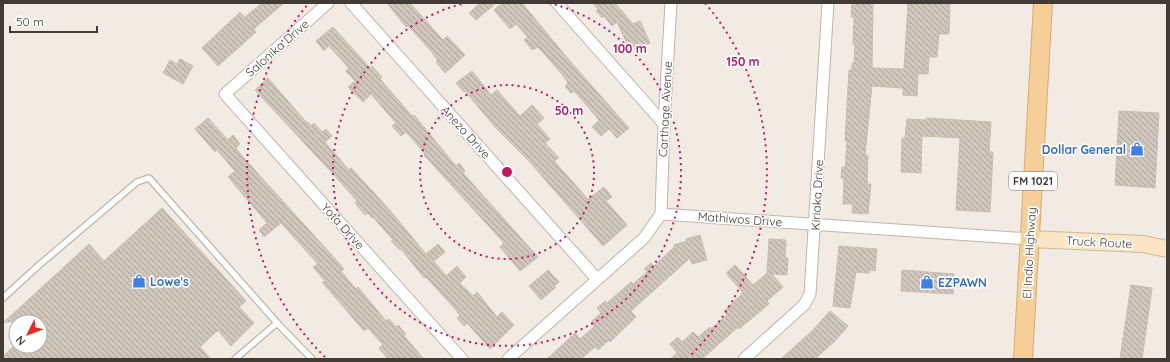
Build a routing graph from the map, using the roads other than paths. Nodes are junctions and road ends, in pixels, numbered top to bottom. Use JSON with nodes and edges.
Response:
{"nodes":[{"id":1,"x":328,"y":3,"type":"edge"},
{"id":2,"x":351,"y":3,"type":"edge"},
{"id":3,"x":556,"y":3,"type":"edge"},
{"id":4,"x":671,"y":3,"type":"edge"},
{"id":5,"x":828,"y":3,"type":"edge"},
{"id":6,"x":1043,"y":3,"type":"edge"},
{"id":7,"x":225,"y":94,"type":"joint"},
{"id":8,"x":664,"y":124,"type":"junction"},
{"id":9,"x":661,"y":214,"type":"junction"},
{"id":10,"x":815,"y":224,"type":"junction"},
{"id":11,"x":1030,"y":239,"type":"junction"},
{"id":12,"x":1167,"y":249,"type":"edge"},
{"id":13,"x":597,"y":279,"type":"junction"},
{"id":14,"x":3,"y":298,"type":"edge"},
{"id":15,"x":279,"y":325,"type":"junction"},
{"id":16,"x":236,"y":359,"type":"edge"},
{"id":17,"x":312,"y":359,"type":"edge"},
{"id":18,"x":462,"y":359,"type":"edge"},
{"id":19,"x":508,"y":359,"type":"edge"},
{"id":20,"x":744,"y":359,"type":"edge"},
{"id":21,"x":1023,"y":359,"type":"edge"}],
"edges":[{"from":1,"to":7,"type":"street","name":"Salonika Drive"},
{"from":2,"to":13,"type":"street","name":"Anezo Drive"},
{"from":3,"to":8,"type":"street"},
{"from":4,"to":8,"type":"street","name":"Carthage Avenue"},
{"from":5,"to":10,"type":"street","name":"Kiriaka Drive"},
{"from":6,"to":11,"type":"main road","name":"El Indio Highway","number":"FM 1021"},
{"from":7,"to":18,"type":"street","name":"Yota Drive"},
{"from":8,"to":9,"type":"street","name":"Carthage Avenue"},
{"from":9,"to":10,"type":"street","name":"Mathiwos Drive"},
{"from":9,"to":13,"type":"street"},
{"from":10,"to":11,"type":"street","name":"Mathiwos Drive"},
{"from":10,"to":20,"type":"street","name":"Kiriaka Drive"},
{"from":11,"to":12,"type":"street","name":"Truck Route"},
{"from":11,"to":21,"type":"main road","name":"El Indio Highway","number":"FM 1021"},
{"from":13,"to":19,"type":"street"},
{"from":14,"to":15,"type":"lane"},
{"from":15,"to":16,"type":"lane"},
{"from":15,"to":17,"type":"lane"}]}
